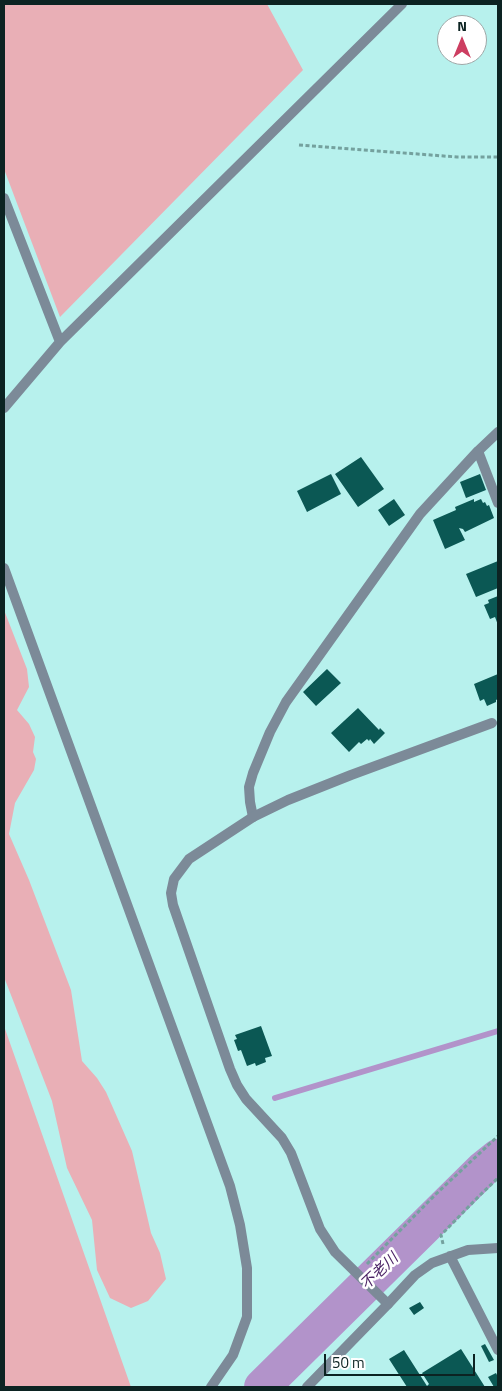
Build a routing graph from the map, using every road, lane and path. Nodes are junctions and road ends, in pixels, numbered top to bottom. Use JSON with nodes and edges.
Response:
{"nodes":[{"id":1,"x":402,"y":4,"type":"edge"},
{"id":2,"x":299,"y":145,"type":"dead end"},
{"id":3,"x":498,"y":157,"type":"edge"},
{"id":4,"x":4,"y":198,"type":"edge"},
{"id":5,"x":60,"y":342,"type":"junction"},
{"id":6,"x":4,"y":408,"type":"edge"},
{"id":7,"x":498,"y":432,"type":"edge"},
{"id":8,"x":478,"y":451,"type":"junction"},
{"id":9,"x":498,"y":503,"type":"edge"},
{"id":10,"x":4,"y":568,"type":"edge"},
{"id":11,"x":495,"y":722,"type":"edge"},
{"id":12,"x":254,"y":817,"type":"junction"},
{"id":13,"x":498,"y":1136,"type":"edge"},
{"id":14,"x":498,"y":1178,"type":"edge"},
{"id":15,"x":498,"y":1248,"type":"edge"},
{"id":16,"x":450,"y":1256,"type":"junction"},
{"id":17,"x":359,"y":1275,"type":"junction"},
{"id":18,"x":388,"y":1304,"type":"junction"},
{"id":19,"x":498,"y":1350,"type":"edge"},
{"id":20,"x":211,"y":1387,"type":"edge"},
{"id":21,"x":307,"y":1387,"type":"edge"}],
"edges":[{"from":1,"to":5,"type":"street"},
{"from":2,"to":3,"type":"path"},
{"from":4,"to":5,"type":"street"},
{"from":5,"to":6,"type":"street"},
{"from":7,"to":8,"type":"street"},
{"from":8,"to":9,"type":"street"},
{"from":8,"to":12,"type":"street"},
{"from":10,"to":20,"type":"street"},
{"from":11,"to":12,"type":"street"},
{"from":12,"to":17,"type":"street"},
{"from":13,"to":17,"type":"path"},
{"from":14,"to":16,"type":"path"},
{"from":15,"to":16,"type":"street"},
{"from":16,"to":18,"type":"street"},
{"from":16,"to":19,"type":"street"},
{"from":17,"to":18,"type":"street"},
{"from":18,"to":21,"type":"street"}]}
